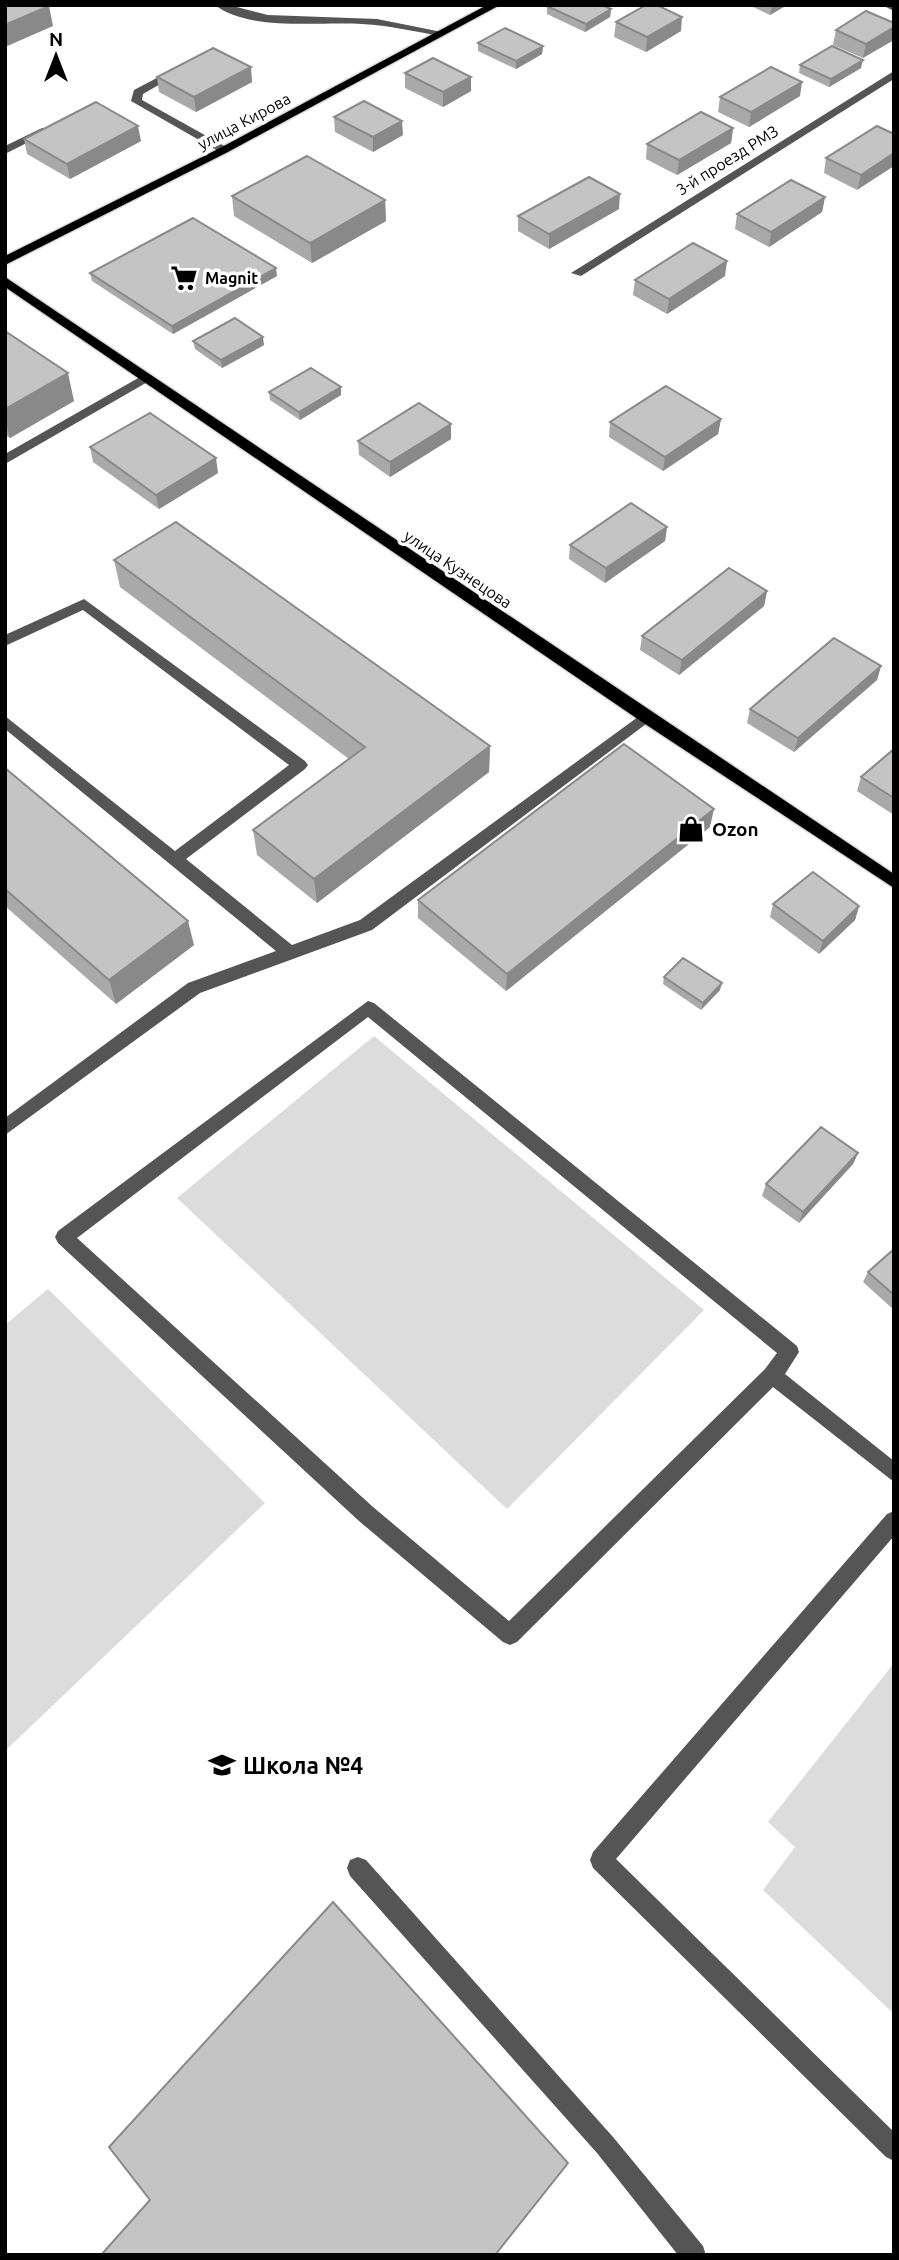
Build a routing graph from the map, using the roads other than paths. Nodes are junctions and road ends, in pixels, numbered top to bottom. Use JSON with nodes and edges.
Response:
{"nodes":[{"id":1,"x":220,"y":5,"type":"edge"},
{"id":2,"x":495,"y":5,"type":"edge"},
{"id":3,"x":887,"y":5,"type":"edge"},
{"id":4,"x":894,"y":8,"type":"edge"},
{"id":5,"x":442,"y":33,"type":"junction"},
{"id":6,"x":176,"y":72,"type":"edge"},
{"id":7,"x":894,"y":74,"type":"edge"},
{"id":8,"x":61,"y":123,"type":"edge"},
{"id":9,"x":224,"y":150,"type":"junction"},
{"id":10,"x":5,"y":151,"type":"edge"},
{"id":11,"x":5,"y":261,"type":"edge"},
{"id":12,"x":577,"y":272,"type":"dead end"},
{"id":13,"x":5,"y":281,"type":"edge"},
{"id":14,"x":147,"y":377,"type":"junction"},
{"id":15,"x":5,"y":460,"type":"edge"},
{"id":16,"x":5,"y":641,"type":"edge"},
{"id":17,"x":647,"y":718,"type":"junction"},
{"id":18,"x":5,"y":721,"type":"edge"},
{"id":19,"x":175,"y":859,"type":"junction"},
{"id":20,"x":894,"y":882,"type":"edge"},
{"id":21,"x":290,"y":953,"type":"junction"},
{"id":22,"x":5,"y":1128,"type":"edge"},
{"id":23,"x":772,"y":1375,"type":"junction"},
{"id":24,"x":894,"y":1473,"type":"edge"},
{"id":25,"x":894,"y":1521,"type":"edge"},
{"id":26,"x":358,"y":1868,"type":"dead end"},
{"id":27,"x":894,"y":2149,"type":"edge"},
{"id":28,"x":694,"y":2255,"type":"edge"}],
"edges":[{"from":1,"to":5,"type":"street"},
{"from":2,"to":5,"type":"main road","name":"улица Кирова"},
{"from":3,"to":4,"type":"street"},
{"from":5,"to":9,"type":"main road","name":"улица Кирова"},
{"from":6,"to":9,"type":"street"},
{"from":7,"to":12,"type":"street","name":"3-й проезд РМЗ"},
{"from":8,"to":10,"type":"street"},
{"from":9,"to":11,"type":"main road","name":"улица Кирова"},
{"from":13,"to":14,"type":"main road","name":"улица Кузнецова"},
{"from":14,"to":15,"type":"street"},
{"from":14,"to":17,"type":"main road","name":"улица Кузнецова"},
{"from":16,"to":19,"type":"street"},
{"from":17,"to":20,"type":"main road","name":"улица Кузнецова"},
{"from":17,"to":21,"type":"street"},
{"from":18,"to":19,"type":"street"},
{"from":19,"to":21,"type":"street"},
{"from":21,"to":22,"type":"street"},
{"from":23,"to":23,"type":"street"},
{"from":23,"to":24,"type":"street"},
{"from":25,"to":27,"type":"street"},
{"from":26,"to":28,"type":"street"}]}
